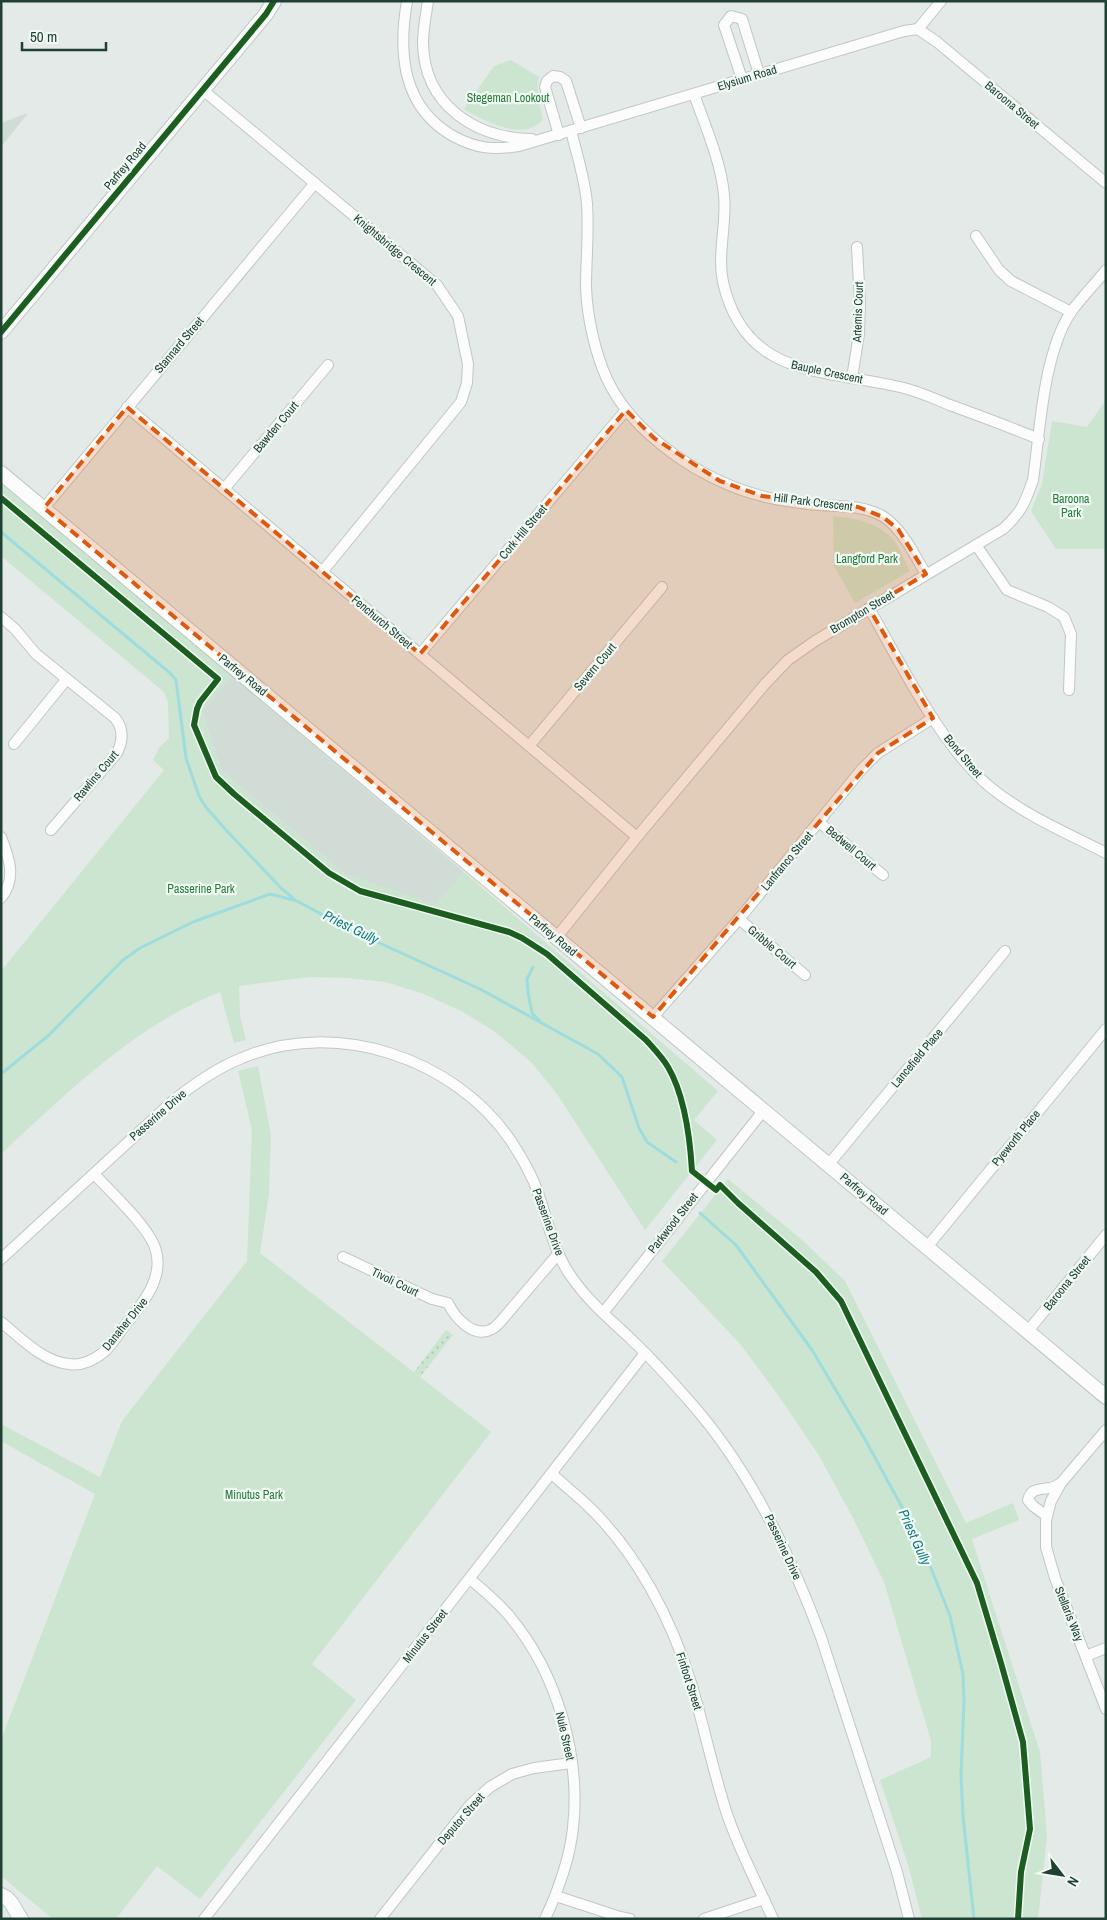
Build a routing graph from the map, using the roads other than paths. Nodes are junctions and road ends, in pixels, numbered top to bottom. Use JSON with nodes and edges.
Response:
{"nodes":[{"id":1,"x":274,"y":1,"type":"edge"},
{"id":2,"x":283,"y":1,"type":"edge"},
{"id":3,"x":406,"y":1,"type":"edge"},
{"id":4,"x":428,"y":1,"type":"edge"},
{"id":5,"x":941,"y":1,"type":"edge"},
{"id":6,"x":266,"y":14,"type":"junction"},
{"id":7,"x":918,"y":29,"type":"junction"},
{"id":8,"x":760,"y":74,"type":"junction"},
{"id":9,"x":742,"y":79,"type":"junction"},
{"id":10,"x":204,"y":91,"type":"junction"},
{"id":11,"x":694,"y":94,"type":"junction"},
{"id":12,"x":581,"y":128,"type":"junction"},
{"id":13,"x":570,"y":131,"type":"junction"},
{"id":14,"x":559,"y":134,"type":"junction"},
{"id":15,"x":543,"y":139,"type":"junction"},
{"id":16,"x":316,"y":183,"type":"junction"},
{"id":17,"x":1106,"y":183,"type":"edge"},
{"id":18,"x":976,"y":236,"type":"dead end"},
{"id":19,"x":857,"y":246,"type":"dead end"},
{"id":20,"x":1106,"y":270,"type":"edge"},
{"id":21,"x":1071,"y":312,"type":"junction"},
{"id":22,"x":1,"y":332,"type":"edge"},
{"id":23,"x":328,"y":365,"type":"dead end"},
{"id":24,"x":852,"y":378,"type":"junction"},
{"id":25,"x":127,"y":407,"type":"junction"},
{"id":26,"x":626,"y":410,"type":"junction"},
{"id":27,"x":1039,"y":439,"type":"junction"},
{"id":28,"x":1,"y":473,"type":"edge"},
{"id":29,"x":224,"y":489,"type":"junction"},
{"id":30,"x":44,"y":508,"type":"junction"},
{"id":31,"x":976,"y":545,"type":"junction"},
{"id":32,"x":322,"y":572,"type":"junction"},
{"id":33,"x":926,"y":574,"type":"junction"},
{"id":34,"x":662,"y":588,"type":"dead end"},
{"id":35,"x":869,"y":608,"type":"junction"},
{"id":36,"x":1,"y":617,"type":"edge"},
{"id":37,"x":420,"y":654,"type":"junction"},
{"id":38,"x":66,"y":680,"type":"junction"},
{"id":39,"x":1069,"y":690,"type":"dead end"},
{"id":40,"x":933,"y":718,"type":"junction"},
{"id":41,"x":14,"y":744,"type":"dead end"},
{"id":42,"x":529,"y":746,"type":"junction"},
{"id":43,"x":819,"y":822,"type":"junction"},
{"id":44,"x":51,"y":830,"type":"dead end"},
{"id":45,"x":1,"y":837,"type":"edge"},
{"id":46,"x":637,"y":837,"type":"junction"},
{"id":47,"x":1106,"y":853,"type":"edge"},
{"id":48,"x":882,"y":875,"type":"dead end"},
{"id":49,"x":1,"y":898,"type":"edge"},
{"id":50,"x":738,"y":919,"type":"junction"},
{"id":51,"x":556,"y":938,"type":"junction"},
{"id":52,"x":1005,"y":951,"type":"dead end"},
{"id":53,"x":806,"y":975,"type":"dead end"},
{"id":54,"x":653,"y":1017,"type":"junction"},
{"id":55,"x":1106,"y":1029,"type":"edge"},
{"id":56,"x":763,"y":1111,"type":"junction"},
{"id":57,"x":828,"y":1164,"type":"junction"},
{"id":58,"x":94,"y":1174,"type":"junction"},
{"id":59,"x":1106,"y":1235,"type":"edge"},
{"id":60,"x":927,"y":1247,"type":"junction"},
{"id":61,"x":558,"y":1254,"type":"junction"},
{"id":62,"x":343,"y":1257,"type":"dead end"},
{"id":63,"x":1,"y":1259,"type":"edge"},
{"id":64,"x":603,"y":1313,"type":"junction"},
{"id":65,"x":1,"y":1322,"type":"edge"},
{"id":66,"x":1028,"y":1331,"type":"junction"},
{"id":67,"x":645,"y":1353,"type":"junction"},
{"id":68,"x":1106,"y":1397,"type":"edge"},
{"id":69,"x":1106,"y":1430,"type":"edge"},
{"id":70,"x":552,"y":1474,"type":"junction"},
{"id":71,"x":1062,"y":1483,"type":"junction"},
{"id":72,"x":1047,"y":1516,"type":"junction"},
{"id":73,"x":470,"y":1579,"type":"junction"},
{"id":74,"x":1106,"y":1648,"type":"edge"},
{"id":75,"x":1086,"y":1656,"type":"junction"},
{"id":76,"x":1106,"y":1709,"type":"edge"},
{"id":77,"x":571,"y":1763,"type":"junction"},
{"id":78,"x":1,"y":1895,"type":"edge"},
{"id":79,"x":556,"y":1896,"type":"junction"},
{"id":80,"x":764,"y":1899,"type":"junction"},
{"id":81,"x":17,"y":1916,"type":"edge"},
{"id":82,"x":204,"y":1919,"type":"edge"},
{"id":83,"x":380,"y":1919,"type":"edge"},
{"id":84,"x":546,"y":1919,"type":"edge"},
{"id":85,"x":630,"y":1919,"type":"edge"},
{"id":86,"x":704,"y":1919,"type":"edge"},
{"id":87,"x":773,"y":1919,"type":"edge"},
{"id":88,"x":909,"y":1919,"type":"edge"}],
"edges":[{"from":1,"to":6,"type":"main road","name":"Parfrey Road"},
{"from":2,"to":6,"type":"main road","name":"Parfrey Road"},
{"from":3,"to":15,"type":"street","name":"Elysium Road"},
{"from":4,"to":15,"type":"street","name":"Elysium Road"},
{"from":5,"to":7,"type":"street"},
{"from":6,"to":10,"type":"main road","name":"Parfrey Road"},
{"from":7,"to":8,"type":"street","name":"Elysium Road"},
{"from":7,"to":17,"type":"street","name":"Baroona Street"},
{"from":8,"to":9,"type":"street","name":"Elysium Road"},
{"from":8,"to":9,"type":"street"},
{"from":9,"to":11,"type":"street","name":"Elysium Road"},
{"from":10,"to":16,"type":"street","name":"Knightsbridge Crescent"},
{"from":10,"to":22,"type":"main road","name":"Parfrey Road"},
{"from":11,"to":12,"type":"street","name":"Elysium Road"},
{"from":11,"to":24,"type":"street","name":"Bauple Crescent"},
{"from":12,"to":13,"type":"street","name":"Elysium Road"},
{"from":12,"to":14,"type":"street"},
{"from":13,"to":14,"type":"street","name":"Elysium Road"},
{"from":13,"to":26,"type":"street","name":"Hill Park Crescent"},
{"from":14,"to":15,"type":"street","name":"Elysium Road"},
{"from":16,"to":25,"type":"street","name":"Stannard Street"},
{"from":16,"to":32,"type":"street","name":"Knightsbridge Crescent"},
{"from":18,"to":21,"type":"street"},
{"from":19,"to":24,"type":"street","name":"Artemis Court"},
{"from":20,"to":21,"type":"street","name":"Brompton Street"},
{"from":21,"to":27,"type":"street","name":"Brompton Street"},
{"from":23,"to":29,"type":"street","name":"Bawden Court"},
{"from":24,"to":27,"type":"street","name":"Bauple Crescent"},
{"from":25,"to":29,"type":"street","name":"Fenchurch Street"},
{"from":25,"to":30,"type":"street","name":"Stannard Street"},
{"from":26,"to":33,"type":"street","name":"Hill Park Crescent"},
{"from":26,"to":37,"type":"street","name":"Cork Hill Street"},
{"from":27,"to":31,"type":"street","name":"Brompton Street"},
{"from":28,"to":30,"type":"main road","name":"Parfrey Road"},
{"from":29,"to":32,"type":"street","name":"Fenchurch Street"},
{"from":30,"to":51,"type":"main road","name":"Parfrey Road"},
{"from":31,"to":33,"type":"street","name":"Brompton Street"},
{"from":31,"to":39,"type":"street"},
{"from":32,"to":37,"type":"street","name":"Fenchurch Street"},
{"from":33,"to":35,"type":"street","name":"Brompton Street"},
{"from":34,"to":42,"type":"street","name":"Severn Court"},
{"from":35,"to":40,"type":"street","name":"Bond Street"},
{"from":35,"to":46,"type":"street","name":"Brompton Street"},
{"from":36,"to":38,"type":"street","name":"Rawlins Court"},
{"from":37,"to":42,"type":"street","name":"Fenchurch Street"},
{"from":38,"to":41,"type":"street"},
{"from":38,"to":44,"type":"street","name":"Rawlins Court"},
{"from":40,"to":43,"type":"street","name":"Lanfranco Street"},
{"from":40,"to":47,"type":"street","name":"Bond Street"},
{"from":42,"to":46,"type":"street","name":"Fenchurch Street"},
{"from":43,"to":48,"type":"street","name":"Bedwell Court"},
{"from":43,"to":50,"type":"street","name":"Lanfranco Street"},
{"from":45,"to":49,"type":"street"},
{"from":46,"to":51,"type":"street","name":"Brompton Street"},
{"from":50,"to":53,"type":"street","name":"Gribble Court"},
{"from":50,"to":54,"type":"street","name":"Lanfranco Street"},
{"from":51,"to":54,"type":"main road","name":"Parfrey Road"},
{"from":52,"to":57,"type":"street","name":"Lancefield Place"},
{"from":54,"to":56,"type":"main road","name":"Parfrey Road"},
{"from":55,"to":60,"type":"street","name":"Pyeworth Place"},
{"from":56,"to":57,"type":"main road","name":"Parfrey Road"},
{"from":56,"to":64,"type":"street","name":"Parkwood Street"},
{"from":57,"to":60,"type":"main road","name":"Parfrey Road"},
{"from":58,"to":61,"type":"street","name":"Passerine Drive"},
{"from":58,"to":63,"type":"street","name":"Passerine Drive"},
{"from":58,"to":65,"type":"street","name":"Danaher Drive"},
{"from":59,"to":66,"type":"street","name":"Baroona Street"},
{"from":60,"to":66,"type":"main road","name":"Parfrey Road"},
{"from":61,"to":62,"type":"street","name":"Tivoli Court"},
{"from":61,"to":64,"type":"street","name":"Passerine Drive"},
{"from":64,"to":67,"type":"street","name":"Passerine Drive"},
{"from":66,"to":68,"type":"main road","name":"Parfrey Road"},
{"from":67,"to":70,"type":"street","name":"Minutus Street"},
{"from":67,"to":88,"type":"street","name":"Passerine Drive"},
{"from":69,"to":71,"type":"street","name":"Stellaris Way"},
{"from":70,"to":73,"type":"street","name":"Minutus Street"},
{"from":70,"to":80,"type":"street","name":"Finfoot Street"},
{"from":71,"to":72,"type":"street","name":"Stellaris Way"},
{"from":71,"to":72,"type":"street"},
{"from":72,"to":75,"type":"street","name":"Stellaris Way"},
{"from":73,"to":77,"type":"street","name":"Nule Street"},
{"from":73,"to":82,"type":"street","name":"Minutus Street"},
{"from":74,"to":75,"type":"street"},
{"from":75,"to":76,"type":"street","name":"Stellaris Way"},
{"from":77,"to":79,"type":"street","name":"Nule Street"},
{"from":77,"to":83,"type":"street","name":"Deputor Street"},
{"from":78,"to":81,"type":"main road"},
{"from":79,"to":84,"type":"street","name":"Nule Street"},
{"from":79,"to":85,"type":"street"},
{"from":80,"to":86,"type":"street"},
{"from":80,"to":87,"type":"street","name":"Finfoot Street"}]}
